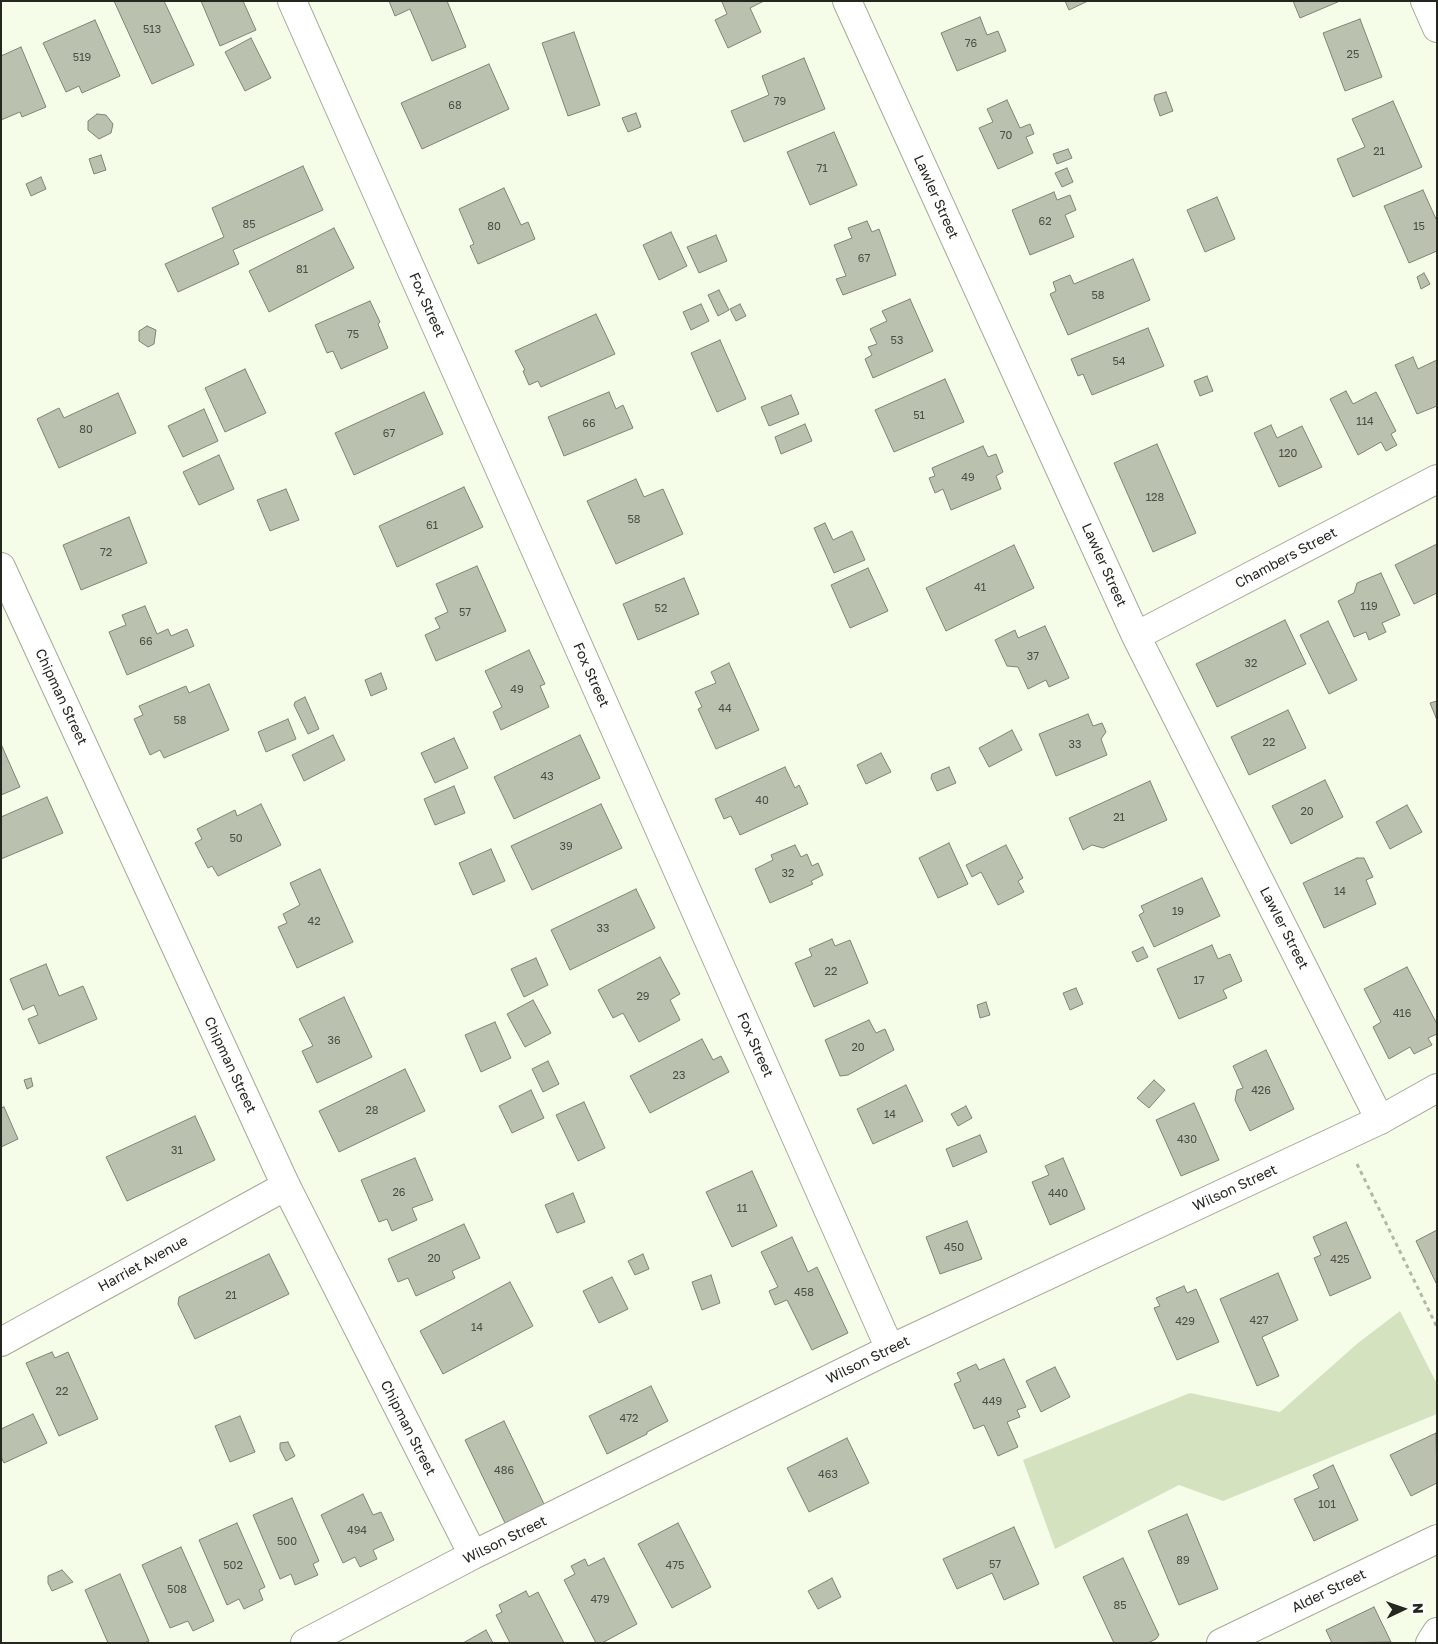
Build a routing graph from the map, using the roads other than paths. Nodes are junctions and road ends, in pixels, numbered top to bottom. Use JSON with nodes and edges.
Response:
{"nodes":[{"id":1,"x":292,"y":1,"type":"edge"},
{"id":2,"x":847,"y":1,"type":"edge"},
{"id":3,"x":1425,"y":1,"type":"edge"},
{"id":4,"x":1437,"y":28,"type":"edge"},
{"id":5,"x":1437,"y":479,"type":"edge"},
{"id":6,"x":1,"y":567,"type":"edge"},
{"id":7,"x":1136,"y":636,"type":"junction"},
{"id":8,"x":1437,"y":1088,"type":"edge"},
{"id":9,"x":1380,"y":1120,"type":"junction"},
{"id":10,"x":286,"y":1186,"type":"junction"},
{"id":11,"x":1,"y":1342,"type":"edge"},
{"id":12,"x":890,"y":1349,"type":"junction"},
{"id":13,"x":1437,"y":1539,"type":"edge"},
{"id":14,"x":472,"y":1555,"type":"junction"},
{"id":15,"x":1437,"y":1632,"type":"edge"},
{"id":16,"x":305,"y":1643,"type":"edge"},
{"id":17,"x":1221,"y":1643,"type":"edge"},
{"id":18,"x":1430,"y":1643,"type":"edge"}],
"edges":[{"from":1,"to":12,"type":"street","name":"Fox Street"},
{"from":2,"to":7,"type":"street","name":"Lawler Street"},
{"from":3,"to":4,"type":"street"},
{"from":5,"to":7,"type":"street","name":"Chambers Street"},
{"from":6,"to":10,"type":"street","name":"Chipman Street"},
{"from":7,"to":9,"type":"street","name":"Lawler Street"},
{"from":8,"to":9,"type":"street","name":"Wilson Street"},
{"from":9,"to":12,"type":"street","name":"Wilson Street"},
{"from":10,"to":11,"type":"street","name":"Harriet Avenue"},
{"from":10,"to":14,"type":"street","name":"Chipman Street"},
{"from":12,"to":14,"type":"street","name":"Wilson Street"},
{"from":13,"to":17,"type":"street","name":"Alder Street"},
{"from":14,"to":16,"type":"street","name":"Wilson Street"},
{"from":15,"to":18,"type":"street"}]}
